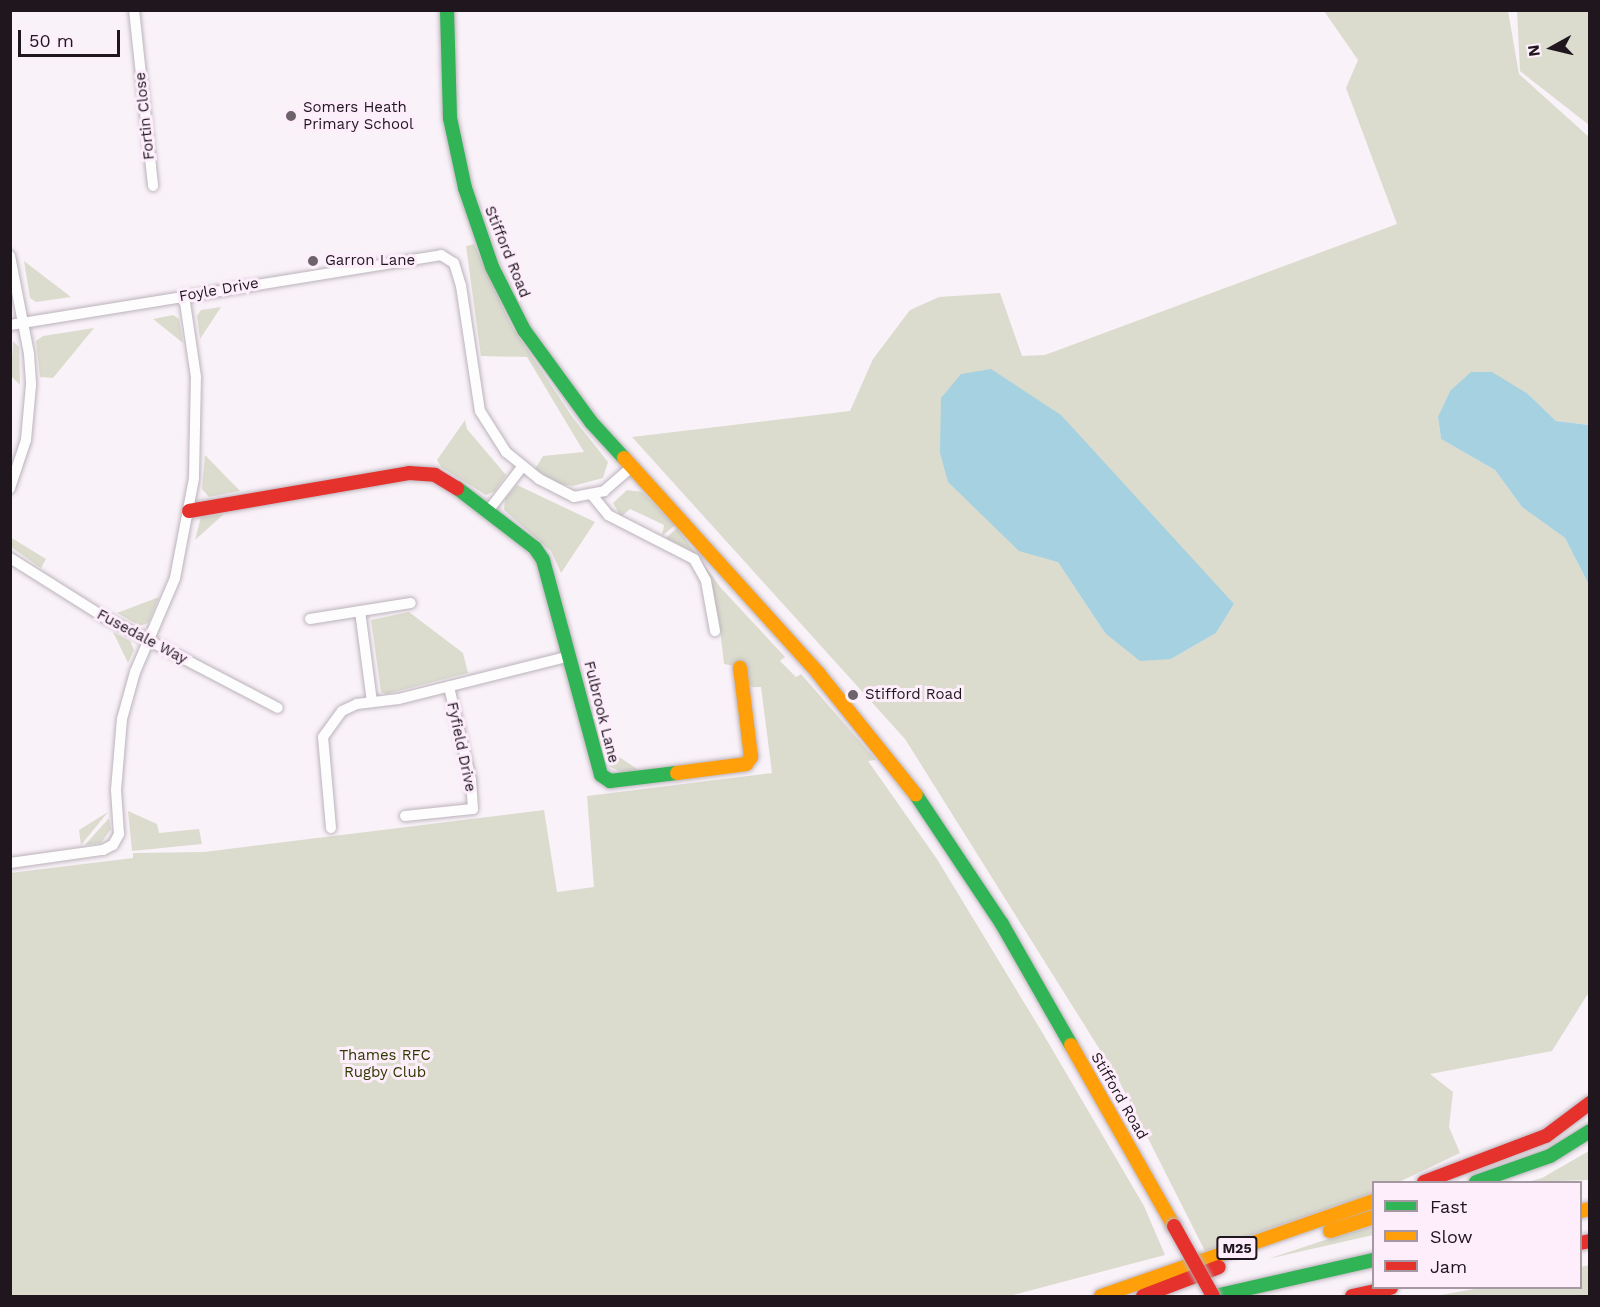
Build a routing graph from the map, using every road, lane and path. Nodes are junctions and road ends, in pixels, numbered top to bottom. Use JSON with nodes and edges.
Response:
{"nodes":[{"id":1,"x":134,"y":10,"type":"edge"},
{"id":2,"x":447,"y":10,"type":"edge"},
{"id":3,"x":153,"y":186,"type":"dead end"},
{"id":4,"x":10,"y":256,"type":"edge"},
{"id":5,"x":184,"y":296,"type":"junction"},
{"id":6,"x":24,"y":322,"type":"junction"},
{"id":7,"x":10,"y":325,"type":"edge"},
{"id":8,"x":522,"y":467,"type":"junction"},
{"id":9,"x":632,"y":467,"type":"junction"},
{"id":10,"x":10,"y":489,"type":"edge"},
{"id":11,"x":592,"y":495,"type":"junction"},
{"id":12,"x":189,"y":511,"type":"junction"},
{"id":13,"x":488,"y":511,"type":"junction"},
{"id":14,"x":10,"y":558,"type":"edge"},
{"id":15,"x":411,"y":603,"type":"dead end"},
{"id":16,"x":360,"y":611,"type":"junction"},
{"id":17,"x":310,"y":619,"type":"dead end"},
{"id":18,"x":715,"y":631,"type":"dead end"},
{"id":19,"x":149,"y":641,"type":"junction"},
{"id":20,"x":570,"y":656,"type":"junction"},
{"id":21,"x":740,"y":668,"type":"dead end"},
{"id":22,"x":449,"y":687,"type":"junction"},
{"id":23,"x":372,"y":702,"type":"junction"},
{"id":24,"x":278,"y":708,"type":"dead end"},
{"id":25,"x":405,"y":816,"type":"dead end"},
{"id":26,"x":331,"y":828,"type":"dead end"},
{"id":27,"x":10,"y":863,"type":"edge"},
{"id":28,"x":1590,"y":1103,"type":"edge"},
{"id":29,"x":1590,"y":1131,"type":"edge"},
{"id":30,"x":1427,"y":1181,"type":"edge"},
{"id":31,"x":1479,"y":1181,"type":"edge"},
{"id":32,"x":1372,"y":1203,"type":"edge"},
{"id":33,"x":1372,"y":1218,"type":"edge"},
{"id":34,"x":1372,"y":1260,"type":"edge"},
{"id":35,"x":1382,"y":1289,"type":"edge"},
{"id":36,"x":1101,"y":1296,"type":"edge"},
{"id":37,"x":1143,"y":1296,"type":"edge"},
{"id":38,"x":1214,"y":1296,"type":"edge"},
{"id":39,"x":1352,"y":1296,"type":"edge"}],
"edges":[{"from":1,"to":3,"type":"street","name":"Fortin Close"},
{"from":2,"to":9,"type":"main road","name":"Stifford Road"},
{"from":4,"to":6,"type":"street"},
{"from":5,"to":6,"type":"street","name":"Foyle Drive"},
{"from":5,"to":8,"type":"street","name":"Foyle Drive"},
{"from":5,"to":12,"type":"street"},
{"from":6,"to":7,"type":"street","name":"Foyle Drive"},
{"from":6,"to":10,"type":"street"},
{"from":8,"to":11,"type":"street"},
{"from":8,"to":13,"type":"street"},
{"from":9,"to":11,"type":"street"},
{"from":9,"to":38,"type":"main road","name":"Stifford Road","bridge":true},
{"from":11,"to":18,"type":"street"},
{"from":12,"to":13,"type":"main road","name":"Fulbrook Lane"},
{"from":12,"to":19,"type":"street"},
{"from":13,"to":20,"type":"main road","name":"Fulbrook Lane"},
{"from":14,"to":19,"type":"street","name":"Fusedale Way"},
{"from":15,"to":16,"type":"street"},
{"from":16,"to":17,"type":"street"},
{"from":16,"to":23,"type":"street"},
{"from":19,"to":24,"type":"street","name":"Fusedale Way"},
{"from":19,"to":27,"type":"street"},
{"from":20,"to":21,"type":"main road","name":"Fulbrook Lane"},
{"from":20,"to":22,"type":"street","name":"Fyfield Drive"},
{"from":22,"to":23,"type":"street","name":"Fyfield Drive"},
{"from":22,"to":25,"type":"street","name":"Fyfield Drive"},
{"from":23,"to":26,"type":"street","name":"Fyfield Drive"},
{"from":28,"to":30,"type":"main road"},
{"from":29,"to":31,"type":"main road"},
{"from":32,"to":36,"type":"main road","number":"M25"},
{"from":33,"to":37,"type":"main road","number":"M25"},
{"from":34,"to":38,"type":"main road"},
{"from":35,"to":39,"type":"main road"}]}
